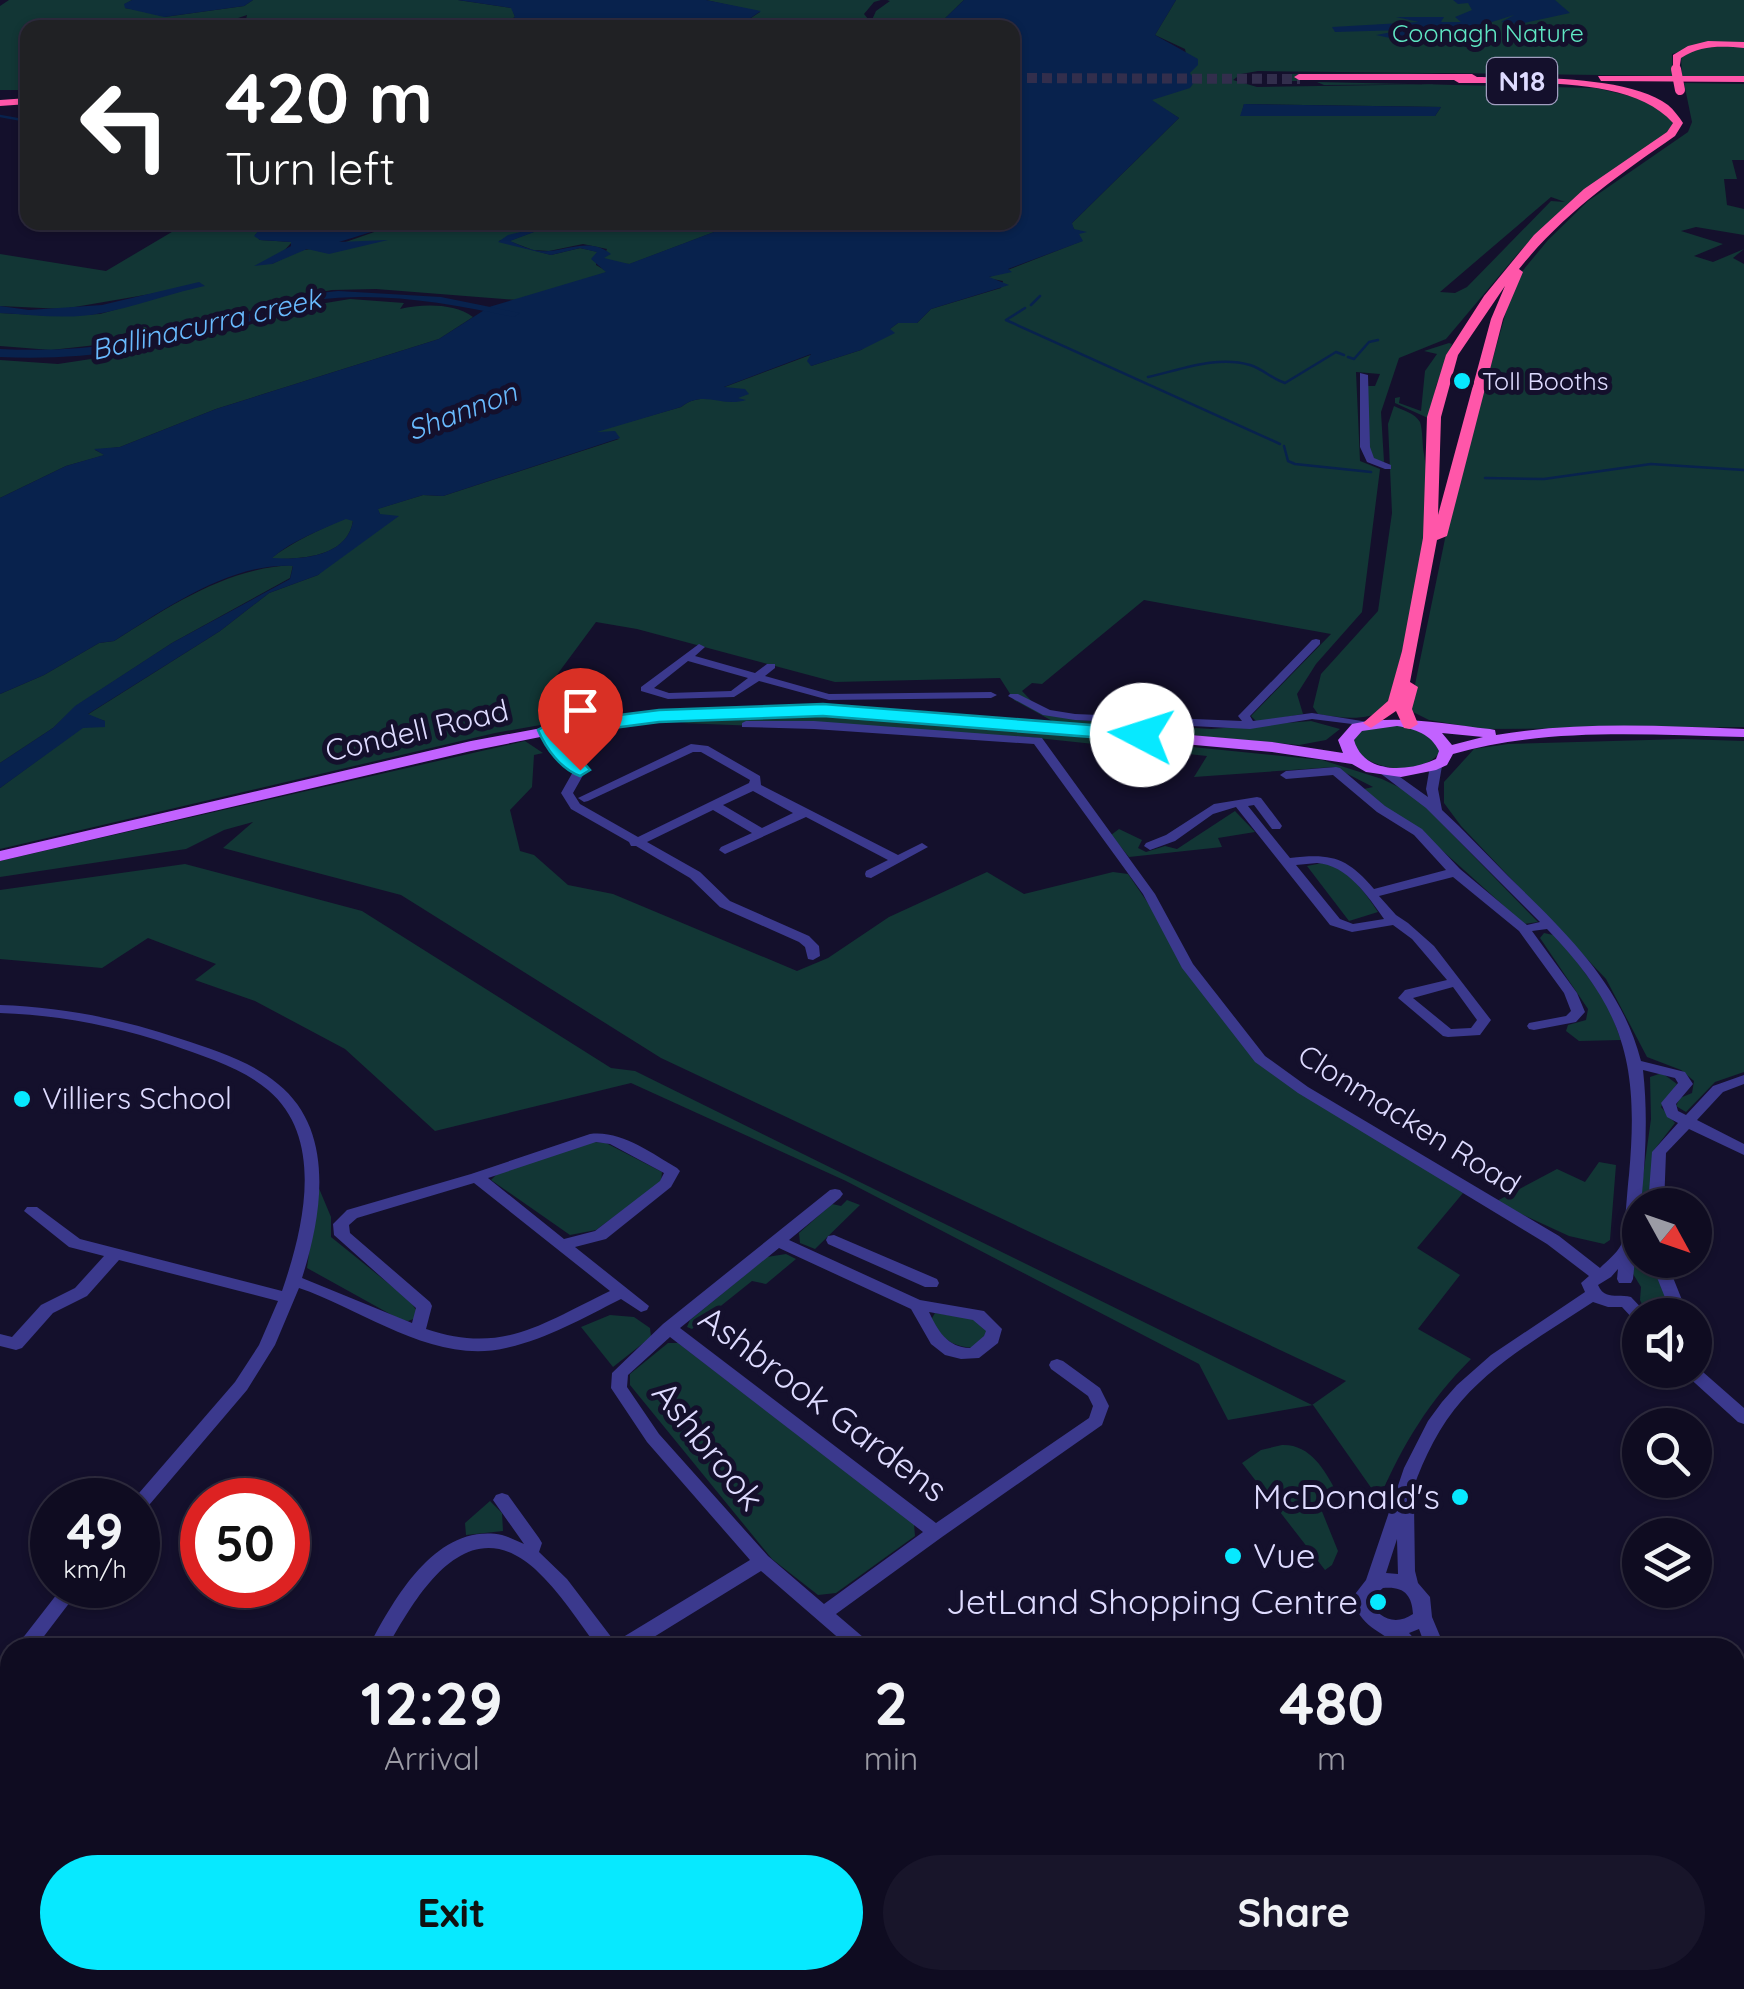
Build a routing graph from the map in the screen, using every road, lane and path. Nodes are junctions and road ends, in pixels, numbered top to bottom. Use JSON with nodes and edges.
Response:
{"nodes":[{"id":1,"x":1744,"y":46,"type":"edge"},
{"id":2,"x":1460,"y":80,"type":"junction"},
{"id":3,"x":1744,"y":80,"type":"edge"},
{"id":4,"x":1362,"y":375,"type":"dead end"},
{"id":5,"x":1388,"y":467,"type":"dead end"},
{"id":6,"x":1316,"y":642,"type":"dead end"},
{"id":7,"x":698,"y":647,"type":"dead end"},
{"id":8,"x":686,"y":657,"type":"junction"},
{"id":9,"x":771,"y":666,"type":"dead end"},
{"id":10,"x":758,"y":676,"type":"junction"},
{"id":11,"x":734,"y":694,"type":"junction"},
{"id":12,"x":991,"y":695,"type":"dead end"},
{"id":13,"x":1014,"y":696,"type":"dead end"},
{"id":14,"x":743,"y":718,"type":"junction"},
{"id":15,"x":1250,"y":725,"type":"junction"},
{"id":16,"x":1413,"y":725,"type":"junction"},
{"id":17,"x":1358,"y":729,"type":"junction"},
{"id":18,"x":548,"y":730,"type":"junction"},
{"id":19,"x":1744,"y":732,"type":"edge"},
{"id":20,"x":1526,"y":736,"type":"junction"},
{"id":21,"x":1272,"y":747,"type":"junction"},
{"id":22,"x":1447,"y":751,"type":"junction"},
{"id":23,"x":1356,"y":760,"type":"junction"},
{"id":24,"x":1436,"y":766,"type":"junction"},
{"id":25,"x":1382,"y":770,"type":"junction"},
{"id":26,"x":1286,"y":775,"type":"dead end"},
{"id":27,"x":588,"y":782,"type":"dead end"},
{"id":28,"x":753,"y":786,"type":"junction"},
{"id":29,"x":601,"y":790,"type":"junction"},
{"id":30,"x":584,"y":798,"type":"dead end"},
{"id":31,"x":1239,"y":803,"type":"junction"},
{"id":32,"x":713,"y":805,"type":"junction"},
{"id":33,"x":1437,"y":809,"type":"junction"},
{"id":34,"x":802,"y":813,"type":"junction"},
{"id":35,"x":1276,"y":826,"type":"dead end"},
{"id":36,"x":760,"y":832,"type":"junction"},
{"id":37,"x":635,"y":843,"type":"junction"},
{"id":38,"x":1150,"y":846,"type":"dead end"},
{"id":39,"x":922,"y":848,"type":"dead end"},
{"id":40,"x":725,"y":850,"type":"dead end"},
{"id":41,"x":0,"y":856,"type":"edge"},
{"id":42,"x":898,"y":860,"type":"junction"},
{"id":43,"x":1289,"y":862,"type":"junction"},
{"id":44,"x":1455,"y":872,"type":"junction"},
{"id":45,"x":870,"y":874,"type":"dead end"},
{"id":46,"x":1371,"y":894,"type":"junction"},
{"id":47,"x":1391,"y":918,"type":"junction"},
{"id":48,"x":1550,"y":924,"type":"junction"},
{"id":49,"x":1524,"y":929,"type":"junction"},
{"id":50,"x":813,"y":956,"type":"dead end"},
{"id":51,"x":1454,"y":983,"type":"junction"},
{"id":52,"x":0,"y":1010,"type":"edge"},
{"id":53,"x":1534,"y":1026,"type":"dead end"},
{"id":54,"x":1634,"y":1064,"type":"junction"},
{"id":55,"x":1744,"y":1079,"type":"edge"},
{"id":56,"x":1684,"y":1124,"type":"junction"},
{"id":57,"x":1744,"y":1150,"type":"edge"},
{"id":58,"x":476,"y":1177,"type":"junction"},
{"id":59,"x":1632,"y":1188,"type":"edge"},
{"id":60,"x":1657,"y":1188,"type":"edge"},
{"id":61,"x":835,"y":1194,"type":"dead end"},
{"id":62,"x":32,"y":1211,"type":"dead end"},
{"id":63,"x":776,"y":1240,"type":"junction"},
{"id":64,"x":834,"y":1240,"type":"dead end"},
{"id":65,"x":564,"y":1244,"type":"junction"},
{"id":66,"x":114,"y":1255,"type":"junction"},
{"id":67,"x":1622,"y":1255,"type":"edge"},
{"id":68,"x":882,"y":1262,"type":"junction"},
{"id":69,"x":1601,"y":1274,"type":"junction"},
{"id":70,"x":1625,"y":1279,"type":"joint"},
{"id":71,"x":864,"y":1280,"type":"junction"},
{"id":72,"x":294,"y":1281,"type":"junction"},
{"id":73,"x":931,"y":1283,"type":"dead end"},
{"id":74,"x":622,"y":1292,"type":"junction"},
{"id":75,"x":1593,"y":1294,"type":"junction"},
{"id":76,"x":287,"y":1298,"type":"junction"},
{"id":77,"x":1628,"y":1298,"type":"edge"},
{"id":78,"x":1622,"y":1302,"type":"edge"},
{"id":79,"x":918,"y":1305,"type":"dead end"},
{"id":80,"x":641,"y":1306,"type":"dead end"},
{"id":81,"x":670,"y":1328,"type":"junction"},
{"id":82,"x":418,"y":1330,"type":"junction"},
{"id":83,"x":8,"y":1342,"type":"edge"},
{"id":84,"x":1057,"y":1365,"type":"dead end"},
{"id":85,"x":1711,"y":1388,"type":"edge"},
{"id":86,"x":1744,"y":1418,"type":"edge"},
{"id":87,"x":160,"y":1481,"type":"edge"},
{"id":88,"x":1405,"y":1489,"type":"junction"},
{"id":89,"x":502,"y":1500,"type":"dead end"},
{"id":90,"x":516,"y":1520,"type":"junction"},
{"id":91,"x":936,"y":1532,"type":"junction"},
{"id":92,"x":505,"y":1542,"type":"junction"},
{"id":93,"x":529,"y":1554,"type":"junction"},
{"id":94,"x":762,"y":1561,"type":"junction"},
{"id":95,"x":1374,"y":1583,"type":"junction"},
{"id":96,"x":1410,"y":1586,"type":"junction"},
{"id":97,"x":56,"y":1608,"type":"edge"},
{"id":98,"x":826,"y":1612,"type":"junction"},
{"id":99,"x":1422,"y":1617,"type":"junction"},
{"id":100,"x":1391,"y":1628,"type":"junction"},
{"id":101,"x":32,"y":1638,"type":"edge"},
{"id":102,"x":384,"y":1638,"type":"edge"},
{"id":103,"x":600,"y":1638,"type":"edge"},
{"id":104,"x":636,"y":1638,"type":"edge"},
{"id":105,"x":853,"y":1638,"type":"edge"},
{"id":106,"x":1402,"y":1638,"type":"edge"},
{"id":107,"x":1431,"y":1638,"type":"edge"}],
"edges":[{"from":1,"to":16,"type":"highway","bridge":true},
{"from":2,"to":3,"type":"highway","number":"N18"},
{"from":2,"to":3,"type":"highway","number":"N18"},
{"from":2,"to":17,"type":"highway","number":"N18"},
{"from":4,"to":5,"type":"street"},
{"from":6,"to":15,"type":"street"},
{"from":7,"to":8,"type":"street"},
{"from":8,"to":10,"type":"street"},
{"from":8,"to":11,"type":"street"},
{"from":9,"to":10,"type":"street"},
{"from":10,"to":11,"type":"street"},
{"from":10,"to":12,"type":"street"},
{"from":11,"to":14,"type":"street"},
{"from":13,"to":15,"type":"street"},
{"from":14,"to":18,"type":"main road","name":"Condell Road"},
{"from":14,"to":21,"type":"main road","name":"Condell Road"},
{"from":14,"to":69,"type":"street","name":"Clonmacken Road"},
{"from":15,"to":17,"type":"street"},
{"from":16,"to":17,"type":"main road"},
{"from":16,"to":20,"type":"main road"},
{"from":16,"to":22,"type":"main road"},
{"from":17,"to":21,"type":"main road"},
{"from":17,"to":23,"type":"main road"},
{"from":18,"to":37,"type":"street"},
{"from":18,"to":41,"type":"main road","name":"Condell Road"},
{"from":19,"to":20,"type":"main road"},
{"from":20,"to":22,"type":"main road"},
{"from":21,"to":23,"type":"main road"},
{"from":22,"to":24,"type":"main road"},
{"from":23,"to":25,"type":"main road"},
{"from":24,"to":25,"type":"main road"},
{"from":24,"to":33,"type":"street"},
{"from":25,"to":33,"type":"street"},
{"from":26,"to":44,"type":"street"},
{"from":27,"to":29,"type":"street"},
{"from":28,"to":29,"type":"street"},
{"from":28,"to":32,"type":"street"},
{"from":28,"to":34,"type":"street"},
{"from":29,"to":30,"type":"street"},
{"from":31,"to":35,"type":"street"},
{"from":31,"to":38,"type":"street"},
{"from":31,"to":43,"type":"street"},
{"from":32,"to":36,"type":"street"},
{"from":32,"to":37,"type":"street"},
{"from":33,"to":48,"type":"street"},
{"from":34,"to":36,"type":"street"},
{"from":34,"to":42,"type":"street"},
{"from":36,"to":40,"type":"street"},
{"from":37,"to":50,"type":"street"},
{"from":39,"to":42,"type":"street"},
{"from":42,"to":45,"type":"street"},
{"from":43,"to":46,"type":"street"},
{"from":43,"to":47,"type":"street"},
{"from":44,"to":46,"type":"street"},
{"from":44,"to":49,"type":"street"},
{"from":46,"to":47,"type":"street"},
{"from":47,"to":51,"type":"street"},
{"from":48,"to":49,"type":"street"},
{"from":48,"to":54,"type":"street"},
{"from":49,"to":53,"type":"street"},
{"from":51,"to":51,"type":"street"},
{"from":52,"to":72,"type":"street"},
{"from":54,"to":56,"type":"street"},
{"from":54,"to":59,"type":"street"},
{"from":55,"to":56,"type":"street"},
{"from":56,"to":57,"type":"street"},
{"from":56,"to":60,"type":"street"},
{"from":58,"to":65,"type":"street"},
{"from":58,"to":65,"type":"street"},
{"from":58,"to":82,"type":"street"},
{"from":61,"to":63,"type":"street","name":"Ashbrook"},
{"from":62,"to":66,"type":"street"},
{"from":63,"to":71,"type":"street"},
{"from":63,"to":81,"type":"street","name":"Ashbrook"},
{"from":64,"to":68,"type":"street"},
{"from":65,"to":74,"type":"street"},
{"from":66,"to":76,"type":"street"},
{"from":66,"to":83,"type":"street"},
{"from":67,"to":69,"type":"street"},
{"from":68,"to":71,"type":"street"},
{"from":68,"to":73,"type":"street"},
{"from":69,"to":70,"type":"street"},
{"from":69,"to":75,"type":"street"},
{"from":70,"to":77,"type":"street"},
{"from":71,"to":79,"type":"street"},
{"from":72,"to":76,"type":"street"},
{"from":72,"to":82,"type":"street"},
{"from":74,"to":80,"type":"street"},
{"from":74,"to":82,"type":"street"},
{"from":75,"to":78,"type":"street"},
{"from":75,"to":88,"type":"street"},
{"from":76,"to":87,"type":"street"},
{"from":81,"to":91,"type":"street","name":"Ashbrook Gardens"},
{"from":81,"to":94,"type":"street","name":"Ashbrook"},
{"from":84,"to":91,"type":"street","name":"Ashbrook Gardens"},
{"from":85,"to":86,"type":"street"},
{"from":88,"to":95,"type":"street"},
{"from":88,"to":96,"type":"street"},
{"from":89,"to":90,"type":"street"},
{"from":90,"to":92,"type":"street"},
{"from":90,"to":93,"type":"street"},
{"from":91,"to":98,"type":"street","name":"Ashbrook Gardens"},
{"from":92,"to":93,"type":"street"},
{"from":92,"to":102,"type":"street"},
{"from":93,"to":103,"type":"street"},
{"from":94,"to":98,"type":"street","name":"Ashbrook"},
{"from":94,"to":104,"type":"street"},
{"from":95,"to":96,"type":"street"},
{"from":95,"to":100,"type":"street"},
{"from":96,"to":99,"type":"street"},
{"from":97,"to":101,"type":"street"},
{"from":98,"to":105,"type":"street","name":"Ashbrook"},
{"from":99,"to":100,"type":"street"},
{"from":99,"to":107,"type":"street"},
{"from":100,"to":106,"type":"street"}]}
